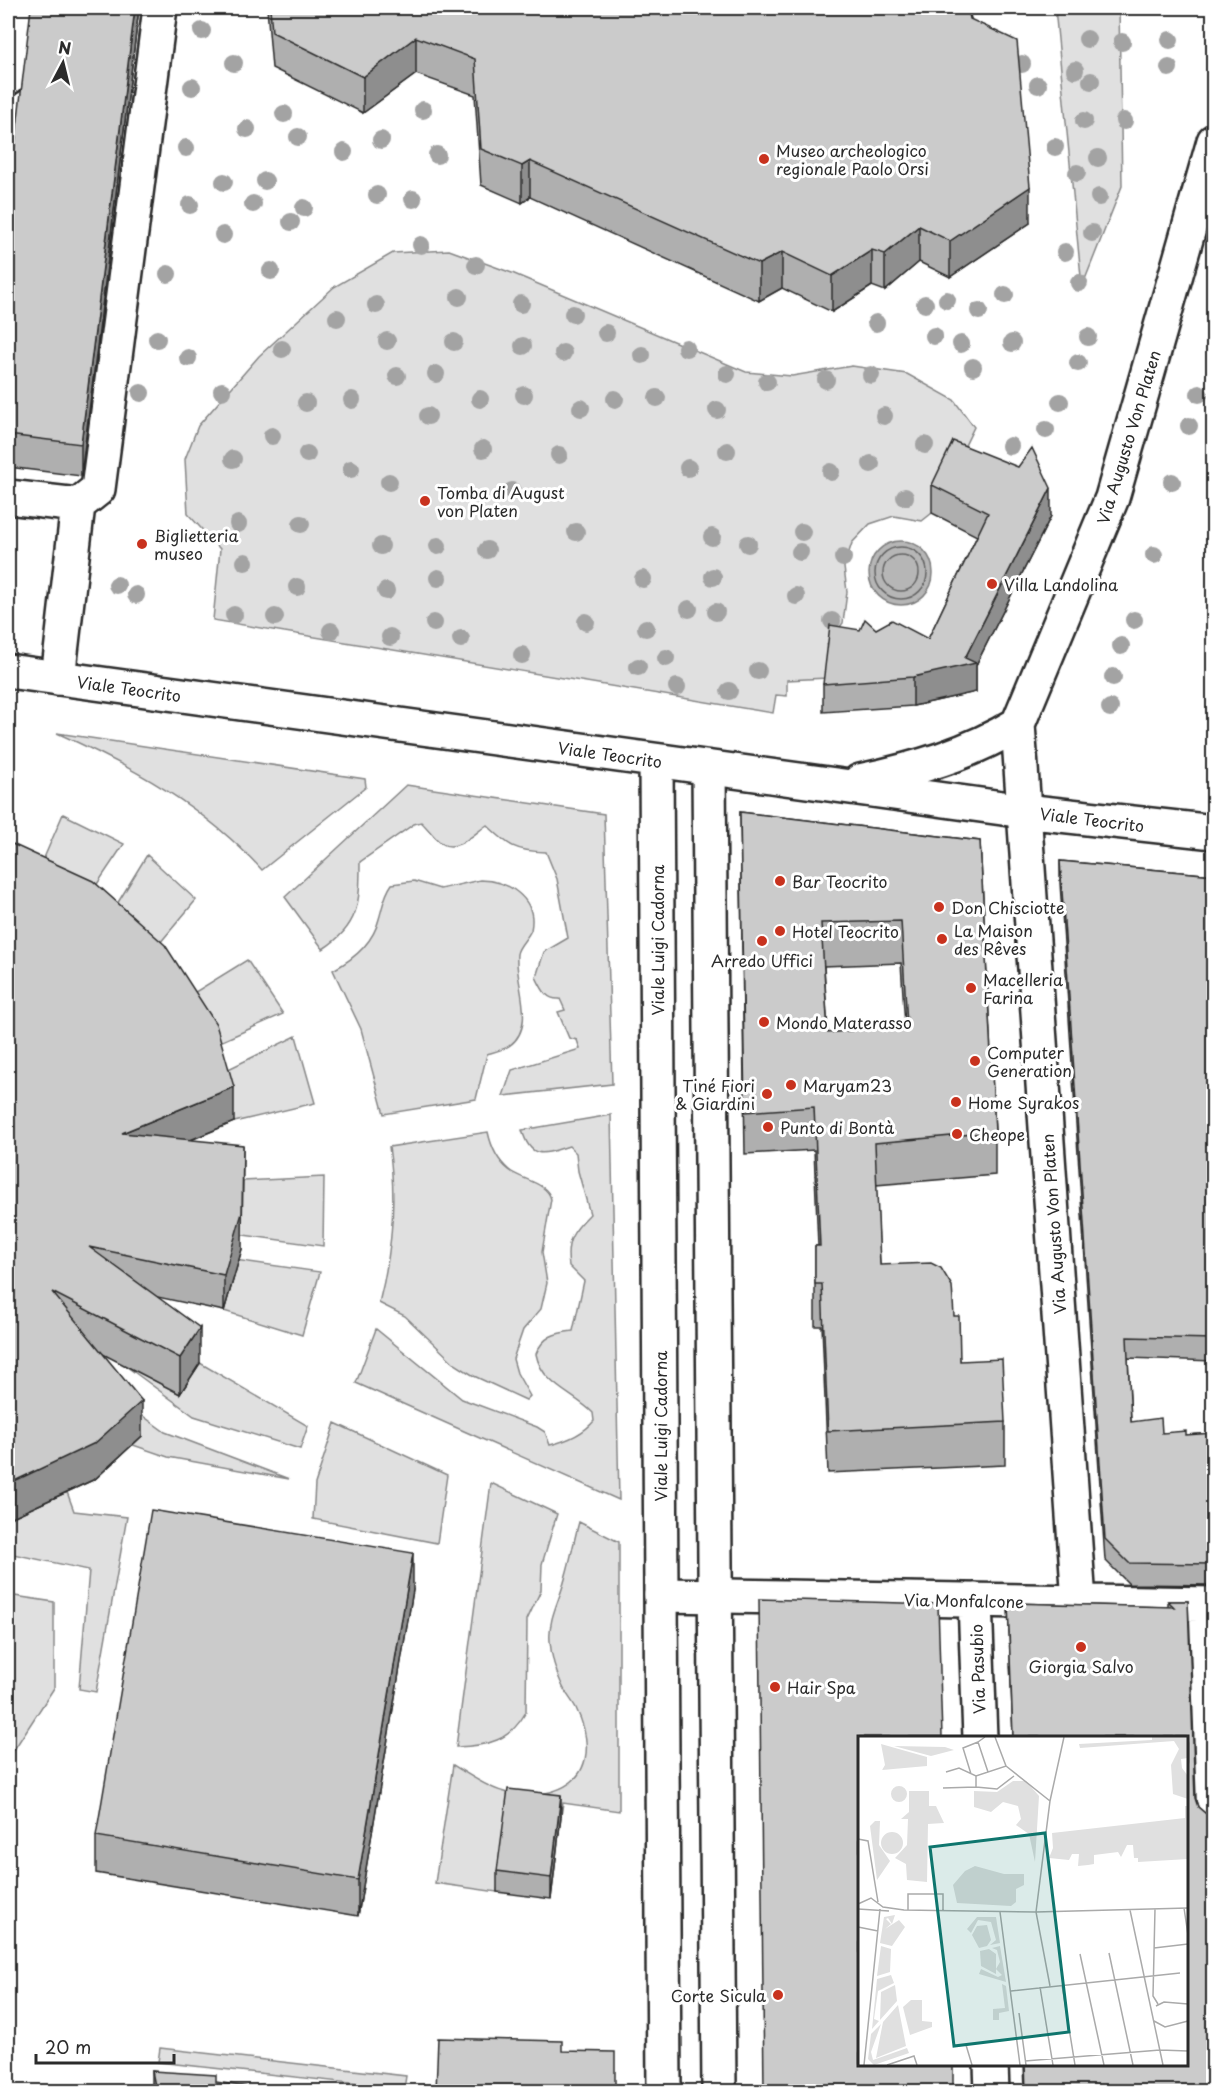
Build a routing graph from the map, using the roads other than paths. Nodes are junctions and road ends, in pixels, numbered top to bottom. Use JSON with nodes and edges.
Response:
{"nodes":[{"id":1,"x":14,"y":8,"type":"edge"},
{"id":2,"x":160,"y":8,"type":"edge"},
{"id":3,"x":8,"y":78,"type":"edge"},
{"id":4,"x":1214,"y":141,"type":"edge"},
{"id":5,"x":8,"y":497,"type":"edge"},
{"id":6,"x":78,"y":506,"type":"junction"},
{"id":7,"x":8,"y":671,"type":"edge"},
{"id":8,"x":58,"y":678,"type":"junction"},
{"id":9,"x":1018,"y":724,"type":"junction"},
{"id":10,"x":656,"y":761,"type":"junction"},
{"id":11,"x":709,"y":768,"type":"junction"},
{"id":12,"x":837,"y":786,"type":"junction"},
{"id":13,"x":1024,"y":811,"type":"junction"},
{"id":14,"x":1214,"y":832,"type":"edge"},
{"id":15,"x":661,"y":1595,"type":"junction"},
{"id":16,"x":714,"y":1596,"type":"junction"},
{"id":17,"x":975,"y":1600,"type":"junction"},
{"id":18,"x":1079,"y":1602,"type":"junction"},
{"id":19,"x":1210,"y":1604,"type":"edge"},
{"id":20,"x":980,"y":1736,"type":"edge"},
{"id":21,"x":1214,"y":1818,"type":"edge"},
{"id":22,"x":991,"y":2066,"type":"edge"},
{"id":23,"x":663,"y":2091,"type":"edge"},
{"id":24,"x":719,"y":2091,"type":"edge"},
{"id":25,"x":992,"y":2091,"type":"edge"}],
"edges":[{"from":1,"to":3,"type":"main road"},
{"from":2,"to":6,"type":"main road"},
{"from":4,"to":9,"type":"main road","name":"Via Augusto Von Platen"},
{"from":5,"to":6,"type":"main road"},
{"from":6,"to":8,"type":"main road"},
{"from":7,"to":8,"type":"main road","name":"Viale Teocrito"},
{"from":8,"to":10,"type":"main road","name":"Viale Teocrito"},
{"from":9,"to":12,"type":"main road"},
{"from":9,"to":13,"type":"main road","name":"Via Augusto Von Platen"},
{"from":10,"to":11,"type":"main road","name":"Viale Teocrito"},
{"from":10,"to":15,"type":"main road","name":"Viale Luigi Cadorna"},
{"from":11,"to":12,"type":"main road","name":"Viale Teocrito"},
{"from":11,"to":16,"type":"main road"},
{"from":12,"to":13,"type":"main road","name":"Viale Teocrito"},
{"from":13,"to":14,"type":"main road","name":"Viale Teocrito"},
{"from":13,"to":18,"type":"main road","name":"Via Augusto Von Platen"},
{"from":15,"to":16,"type":"main road","name":"Via Monfalcone"},
{"from":15,"to":23,"type":"main road","name":"Viale Luigi Cadorna"},
{"from":16,"to":17,"type":"main road","name":"Via Monfalcone"},
{"from":16,"to":24,"type":"main road"},
{"from":17,"to":18,"type":"main road","name":"Via Monfalcone"},
{"from":17,"to":20,"type":"main road","name":"Via Pasubio"},
{"from":18,"to":19,"type":"main road","name":"Via Monfalcone"},
{"from":19,"to":21,"type":"main road"},
{"from":22,"to":25,"type":"main road"}]}
